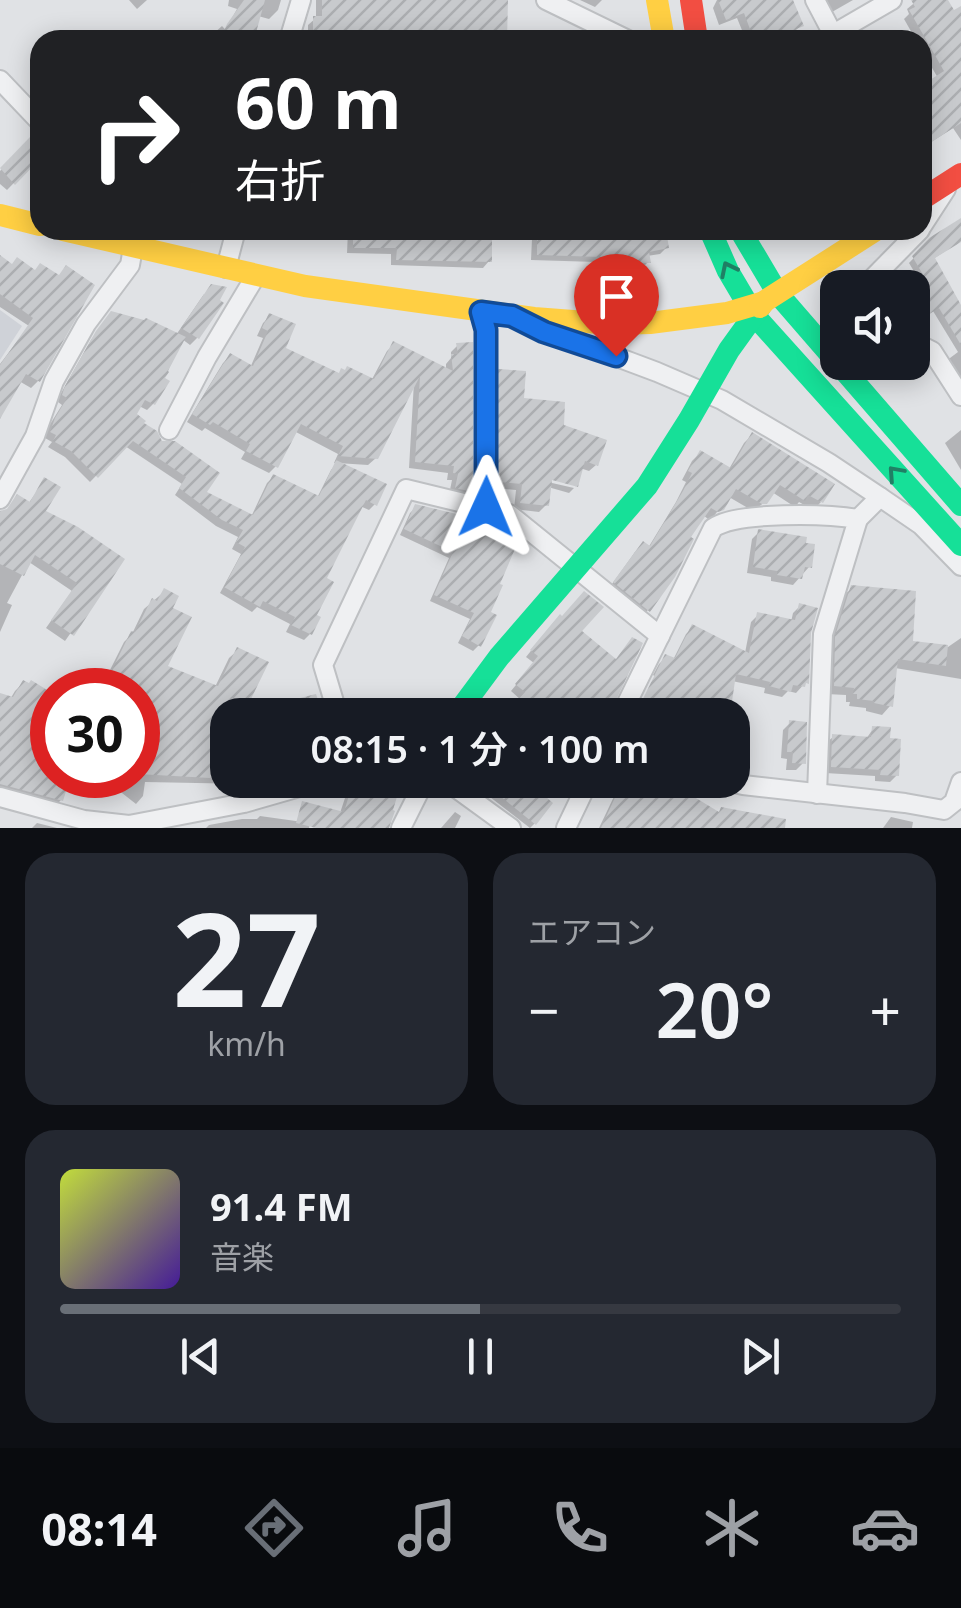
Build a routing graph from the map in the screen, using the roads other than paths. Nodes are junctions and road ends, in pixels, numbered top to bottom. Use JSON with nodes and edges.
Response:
{"nodes":[{"id":1,"x":301,"y":0,"type":"edge"},
{"id":2,"x":546,"y":0,"type":"edge"},
{"id":3,"x":657,"y":0,"type":"edge"},
{"id":4,"x":691,"y":0,"type":"edge"},
{"id":5,"x":814,"y":0,"type":"edge"},
{"id":6,"x":892,"y":0,"type":"edge"},
{"id":7,"x":292,"y":30,"type":"edge"},
{"id":8,"x":608,"y":30,"type":"edge"},
{"id":9,"x":662,"y":30,"type":"edge"},
{"id":10,"x":696,"y":30,"type":"edge"},
{"id":11,"x":827,"y":30,"type":"edge"},
{"id":12,"x":845,"y":30,"type":"edge"},
{"id":13,"x":0,"y":80,"type":"edge"},
{"id":14,"x":30,"y":112,"type":"edge"},
{"id":15,"x":956,"y":177,"type":"edge"},
{"id":16,"x":932,"y":193,"type":"edge"},
{"id":17,"x":932,"y":212,"type":"edge"},
{"id":18,"x":0,"y":215,"type":"edge"},
{"id":19,"x":30,"y":222,"type":"edge"},
{"id":20,"x":134,"y":240,"type":"edge"},
{"id":21,"x":140,"y":240,"type":"edge"},
{"id":22,"x":233,"y":240,"type":"edge"},
{"id":23,"x":714,"y":240,"type":"edge"},
{"id":24,"x":745,"y":240,"type":"edge"},
{"id":25,"x":861,"y":240,"type":"edge"},
{"id":26,"x":909,"y":240,"type":"edge"},
{"id":27,"x":226,"y":268,"type":"junction"},
{"id":28,"x":880,"y":270,"type":"edge"},
{"id":29,"x":255,"y":276,"type":"junction"},
{"id":30,"x":761,"y":305,"type":"junction"},
{"id":31,"x":481,"y":312,"type":"junction"},
{"id":32,"x":512,"y":316,"type":"junction"},
{"id":33,"x":930,"y":350,"type":"edge"},
{"id":34,"x":706,"y":392,"type":"junction"},
{"id":35,"x":961,"y":396,"type":"edge"},
{"id":36,"x":169,"y":430,"type":"dead end"},
{"id":37,"x":880,"y":496,"type":"junction"},
{"id":38,"x":0,"y":499,"type":"edge"},
{"id":39,"x":961,"y":504,"type":"edge"},
{"id":40,"x":486,"y":507,"type":"junction"},
{"id":41,"x":858,"y":519,"type":"junction"},
{"id":42,"x":961,"y":545,"type":"edge"},
{"id":43,"x":576,"y":566,"type":"junction"},
{"id":44,"x":961,"y":566,"type":"edge"},
{"id":45,"x":660,"y":636,"type":"junction"},
{"id":46,"x":333,"y":698,"type":"edge"},
{"id":47,"x":469,"y":698,"type":"edge"},
{"id":48,"x":629,"y":698,"type":"edge"},
{"id":49,"x":961,"y":782,"type":"edge"},
{"id":50,"x":750,"y":786,"type":"edge"},
{"id":51,"x":817,"y":794,"type":"junction"},
{"id":52,"x":0,"y":797,"type":"edge"},
{"id":53,"x":264,"y":798,"type":"edge"},
{"id":54,"x":416,"y":798,"type":"edge"},
{"id":55,"x":470,"y":798,"type":"edge"},
{"id":56,"x":580,"y":798,"type":"edge"},
{"id":57,"x":931,"y":808,"type":"junction"},
{"id":58,"x":129,"y":826,"type":"edge"},
{"id":59,"x":401,"y":828,"type":"edge"},
{"id":60,"x":511,"y":828,"type":"edge"},
{"id":61,"x":566,"y":828,"type":"edge"},
{"id":62,"x":925,"y":828,"type":"edge"}],
"edges":[{"from":1,"to":7,"type":"street"},
{"from":2,"to":8,"type":"street"},
{"from":3,"to":9,"type":"main road"},
{"from":4,"to":10,"type":"main road"},
{"from":5,"to":11,"type":"street"},
{"from":6,"to":12,"type":"street"},
{"from":13,"to":14,"type":"street"},
{"from":15,"to":16,"type":"main road"},
{"from":15,"to":17,"type":"street"},
{"from":18,"to":19,"type":"main road"},
{"from":20,"to":38,"type":"street"},
{"from":21,"to":27,"type":"main road"},
{"from":22,"to":27,"type":"street"},
{"from":30,"to":23,"type":"main road","one_way":true},
{"from":24,"to":30,"type":"main road"},
{"from":25,"to":30,"type":"main road"},
{"from":26,"to":28,"type":"street"},
{"from":27,"to":29,"type":"main road"},
{"from":29,"to":31,"type":"main road"},
{"from":29,"to":36,"type":"street"},
{"from":30,"to":32,"type":"main road"},
{"from":30,"to":34,"type":"main road"},
{"from":30,"to":39,"type":"main road"},
{"from":42,"to":30,"type":"main road","one_way":true},
{"from":31,"to":32,"type":"main road"},
{"from":31,"to":40,"type":"street"},
{"from":32,"to":34,"type":"street"},
{"from":33,"to":35,"type":"street"},
{"from":34,"to":37,"type":"street"},
{"from":34,"to":43,"type":"main road"},
{"from":37,"to":41,"type":"street"},
{"from":37,"to":44,"type":"street"},
{"from":40,"to":43,"type":"street"},
{"from":40,"to":46,"type":"street"},
{"from":41,"to":45,"type":"street"},
{"from":41,"to":51,"type":"street"},
{"from":43,"to":45,"type":"street"},
{"from":43,"to":47,"type":"main road"},
{"from":45,"to":48,"type":"street"},
{"from":49,"to":57,"type":"street"},
{"from":50,"to":51,"type":"street"},
{"from":51,"to":57,"type":"street"},
{"from":52,"to":58,"type":"street"},
{"from":53,"to":58,"type":"street"},
{"from":54,"to":59,"type":"street"},
{"from":55,"to":60,"type":"street"},
{"from":56,"to":61,"type":"street"},
{"from":57,"to":62,"type":"street"}]}
